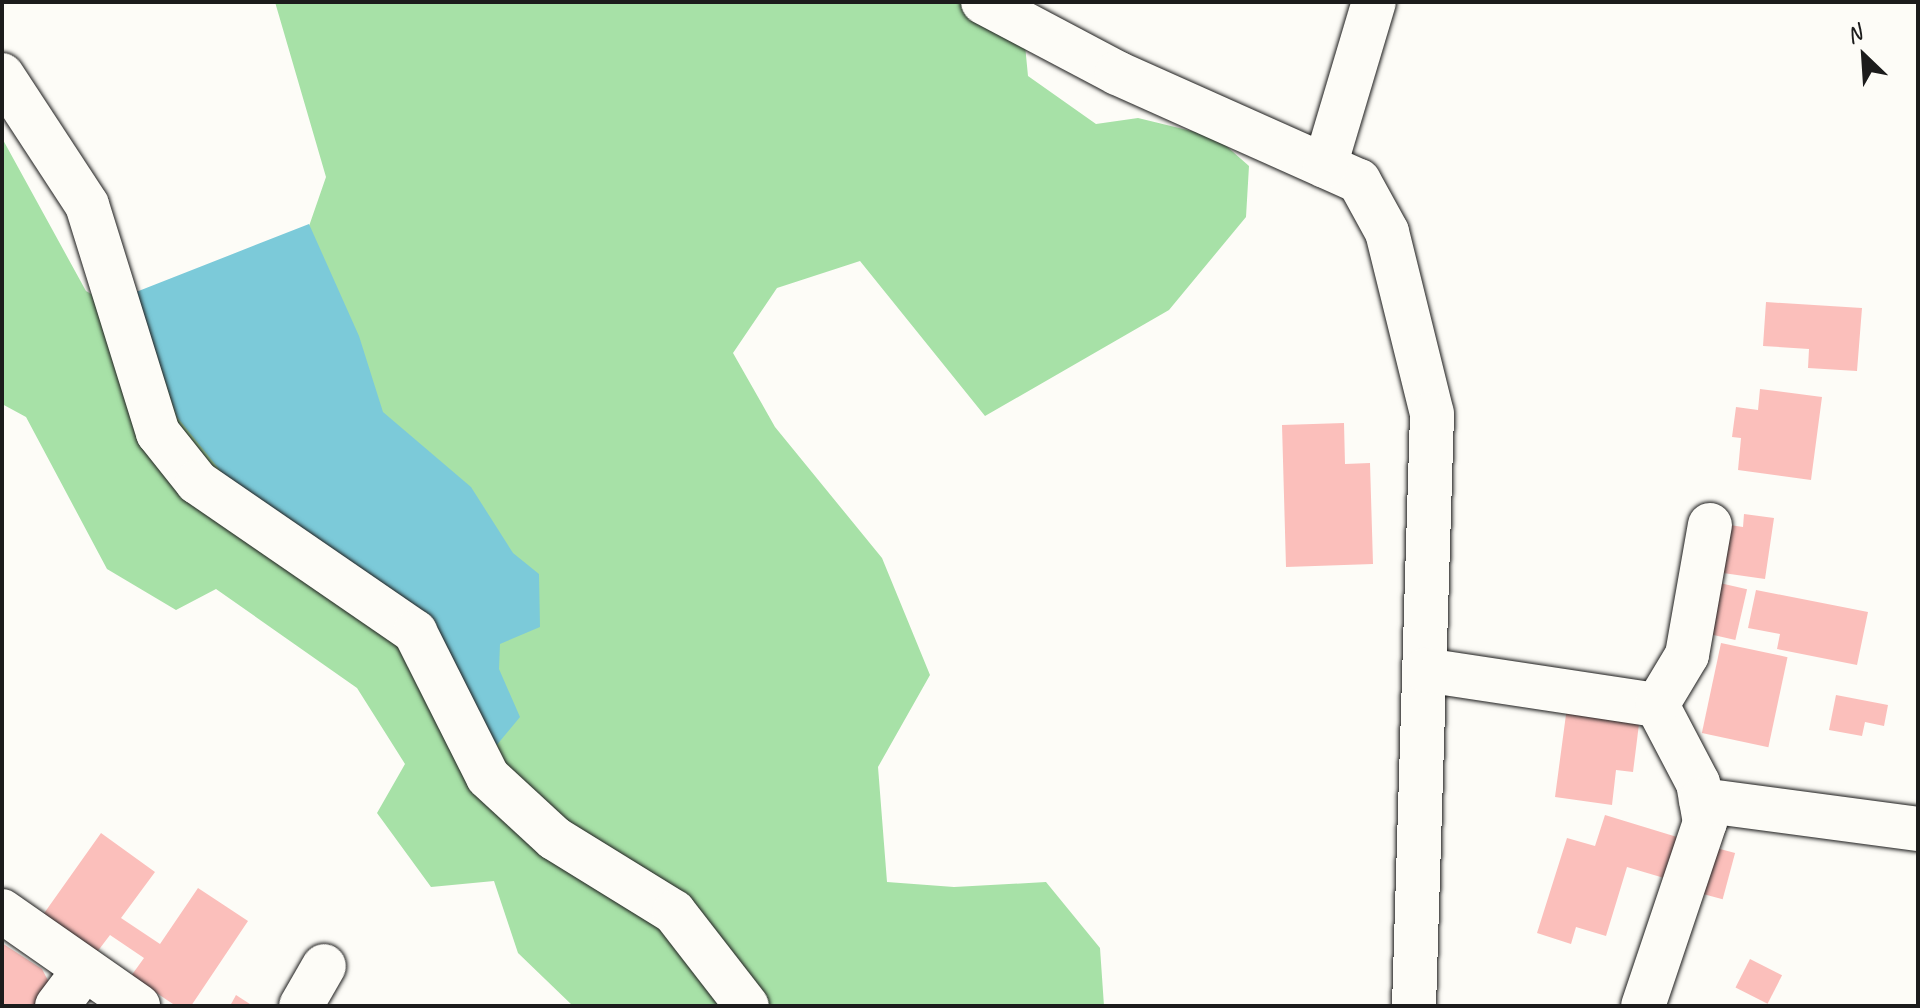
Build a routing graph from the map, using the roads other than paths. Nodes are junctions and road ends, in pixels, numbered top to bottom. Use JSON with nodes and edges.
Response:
{"nodes":[{"id":1,"x":983,"y":2,"type":"edge"},
{"id":2,"x":1374,"y":2,"type":"edge"},
{"id":3,"x":2,"y":75,"type":"edge"},
{"id":4,"x":1325,"y":166,"type":"junction"},
{"id":5,"x":1710,"y":525,"type":"dead end"},
{"id":6,"x":1425,"y":670,"type":"junction"},
{"id":7,"x":1657,"y":705,"type":"junction"},
{"id":8,"x":1701,"y":800,"type":"junction"},
{"id":9,"x":1918,"y":829,"type":"edge"},
{"id":10,"x":2,"y":911,"type":"edge"},
{"id":11,"x":324,"y":966,"type":"dead end"},
{"id":12,"x":85,"y":969,"type":"junction"},
{"id":13,"x":57,"y":1006,"type":"edge"},
{"id":14,"x":138,"y":1006,"type":"edge"},
{"id":15,"x":301,"y":1006,"type":"edge"},
{"id":16,"x":747,"y":1006,"type":"edge"},
{"id":17,"x":1414,"y":1006,"type":"edge"},
{"id":18,"x":1643,"y":1006,"type":"edge"}],
"edges":[{"from":1,"to":4,"type":"street"},
{"from":2,"to":4,"type":"street"},
{"from":3,"to":16,"type":"street"},
{"from":4,"to":6,"type":"street"},
{"from":5,"to":7,"type":"street"},
{"from":6,"to":7,"type":"street"},
{"from":6,"to":17,"type":"street"},
{"from":7,"to":8,"type":"street"},
{"from":8,"to":9,"type":"street"},
{"from":8,"to":18,"type":"street"},
{"from":10,"to":12,"type":"street"},
{"from":11,"to":15,"type":"street"},
{"from":12,"to":13,"type":"street"},
{"from":12,"to":14,"type":"street"}]}
